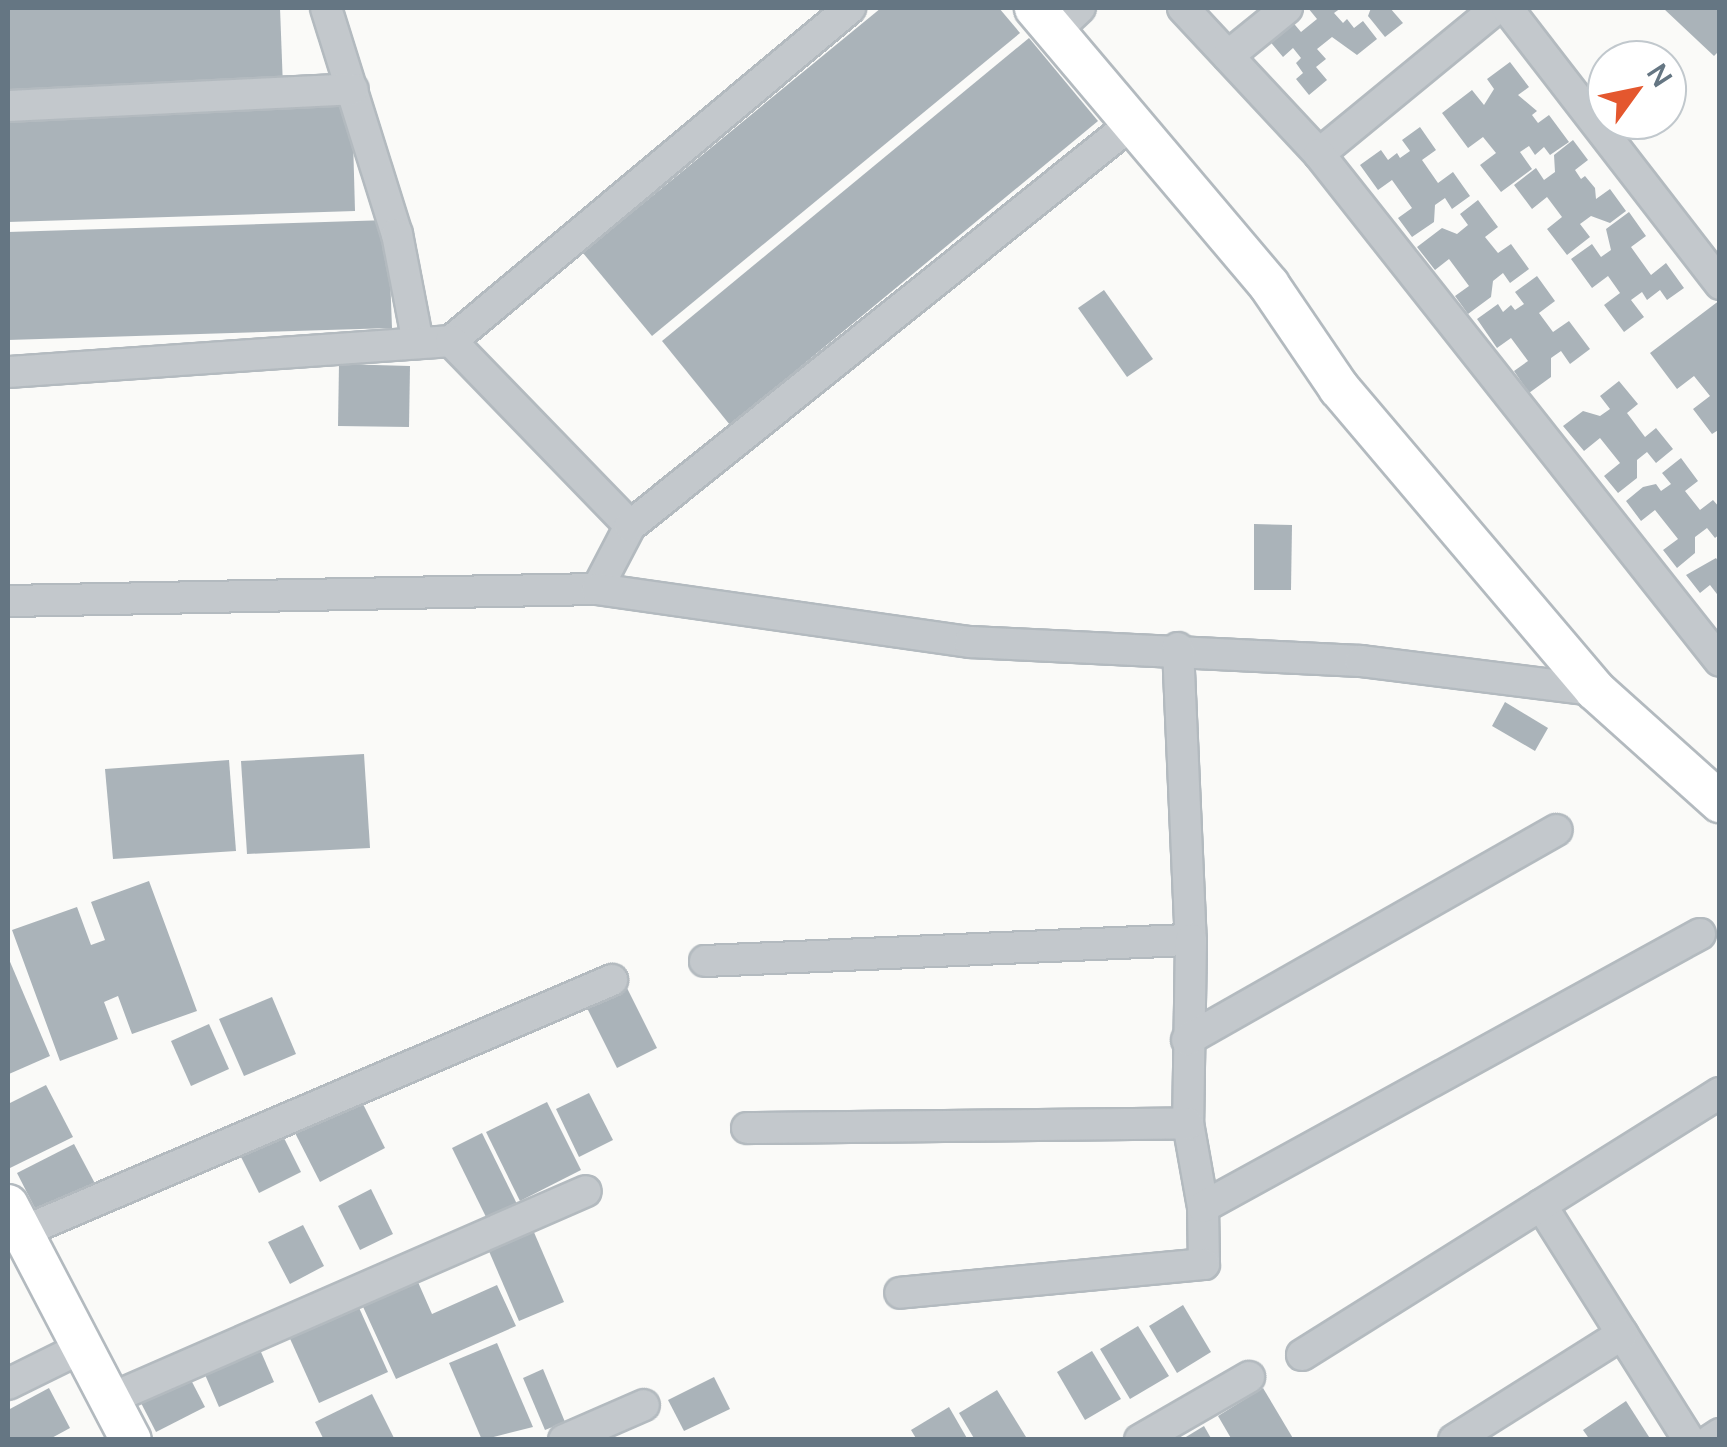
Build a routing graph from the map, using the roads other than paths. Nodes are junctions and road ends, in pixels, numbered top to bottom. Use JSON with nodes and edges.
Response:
{"nodes":[{"id":1,"x":326,"y":8,"type":"edge"},
{"id":2,"x":850,"y":8,"type":"edge"},
{"id":3,"x":1183,"y":8,"type":"edge"},
{"id":4,"x":1287,"y":8,"type":"edge"},
{"id":5,"x":1497,"y":8,"type":"edge"},
{"id":6,"x":1507,"y":8,"type":"edge"},
{"id":7,"x":1057,"y":15,"type":"edge"},
{"id":8,"x":1228,"y":56,"type":"junction"},
{"id":9,"x":353,"y":89,"type":"junction"},
{"id":10,"x":8,"y":106,"type":"edge"},
{"id":11,"x":1135,"y":121,"type":"junction"},
{"id":12,"x":1319,"y":154,"type":"junction"},
{"id":13,"x":1720,"y":284,"type":"edge"},
{"id":14,"x":451,"y":341,"type":"junction"},
{"id":15,"x":418,"y":343,"type":"junction"},
{"id":16,"x":8,"y":372,"type":"edge"},
{"id":17,"x":630,"y":526,"type":"junction"},
{"id":18,"x":597,"y":589,"type":"junction"},
{"id":19,"x":8,"y":601,"type":"edge"},
{"id":20,"x":1178,"y":648,"type":"junction"},
{"id":21,"x":1720,"y":661,"type":"edge"},
{"id":22,"x":1595,"y":690,"type":"junction"},
{"id":23,"x":1720,"y":802,"type":"edge"},
{"id":24,"x":1557,"y":830,"type":"dead end"},
{"id":25,"x":1700,"y":934,"type":"dead end"},
{"id":26,"x":1192,"y":940,"type":"junction"},
{"id":27,"x":705,"y":961,"type":"dead end"},
{"id":28,"x":612,"y":980,"type":"dead end"},
{"id":29,"x":1187,"y":1040,"type":"junction"},
{"id":30,"x":1720,"y":1092,"type":"edge"},
{"id":31,"x":1188,"y":1122,"type":"junction"},
{"id":32,"x":747,"y":1128,"type":"dead end"},
{"id":33,"x":586,"y":1191,"type":"dead end"},
{"id":34,"x":1540,"y":1205,"type":"junction"},
{"id":35,"x":1204,"y":1208,"type":"junction"},
{"id":36,"x":14,"y":1219,"type":"edge"},
{"id":37,"x":900,"y":1292,"type":"dead end"},
{"id":38,"x":1622,"y":1334,"type":"junction"},
{"id":39,"x":81,"y":1348,"type":"junction"},
{"id":40,"x":1302,"y":1355,"type":"dead end"},
{"id":41,"x":1249,"y":1377,"type":"dead end"},
{"id":42,"x":8,"y":1384,"type":"edge"},
{"id":43,"x":110,"y":1399,"type":"junction"},
{"id":44,"x":644,"y":1405,"type":"dead end"},
{"id":45,"x":1720,"y":1434,"type":"edge"},
{"id":46,"x":131,"y":1440,"type":"edge"},
{"id":47,"x":564,"y":1440,"type":"edge"},
{"id":48,"x":1140,"y":1440,"type":"edge"},
{"id":49,"x":1454,"y":1440,"type":"edge"},
{"id":50,"x":1688,"y":1440,"type":"edge"},
{"id":51,"x":1711,"y":1440,"type":"edge"}],
"edges":[{"from":1,"to":9,"type":"street"},
{"from":2,"to":14,"type":"street"},
{"from":3,"to":8,"type":"street"},
{"from":4,"to":8,"type":"street"},
{"from":5,"to":12,"type":"street"},
{"from":6,"to":13,"type":"street"},
{"from":7,"to":11,"type":"street"},
{"from":8,"to":12,"type":"street"},
{"from":9,"to":10,"type":"street"},
{"from":9,"to":15,"type":"street"},
{"from":11,"to":17,"type":"street"},
{"from":11,"to":22,"type":"street"},
{"from":12,"to":21,"type":"street"},
{"from":14,"to":15,"type":"street"},
{"from":14,"to":17,"type":"street"},
{"from":15,"to":16,"type":"street"},
{"from":17,"to":18,"type":"street"},
{"from":18,"to":19,"type":"street"},
{"from":18,"to":20,"type":"street"},
{"from":20,"to":22,"type":"street"},
{"from":20,"to":26,"type":"street"},
{"from":22,"to":23,"type":"street"},
{"from":24,"to":29,"type":"street"},
{"from":25,"to":35,"type":"street"},
{"from":26,"to":27,"type":"street"},
{"from":26,"to":29,"type":"street"},
{"from":28,"to":36,"type":"street"},
{"from":29,"to":31,"type":"street"},
{"from":30,"to":34,"type":"street"},
{"from":31,"to":32,"type":"street"},
{"from":31,"to":35,"type":"street"},
{"from":33,"to":43,"type":"street"},
{"from":34,"to":38,"type":"street"},
{"from":34,"to":40,"type":"street"},
{"from":35,"to":37,"type":"street"},
{"from":36,"to":39,"type":"street"},
{"from":38,"to":49,"type":"street"},
{"from":38,"to":50,"type":"street"},
{"from":39,"to":42,"type":"street"},
{"from":39,"to":43,"type":"street"},
{"from":41,"to":48,"type":"street"},
{"from":43,"to":46,"type":"street"},
{"from":44,"to":47,"type":"street"},
{"from":45,"to":51,"type":"street"}]}
